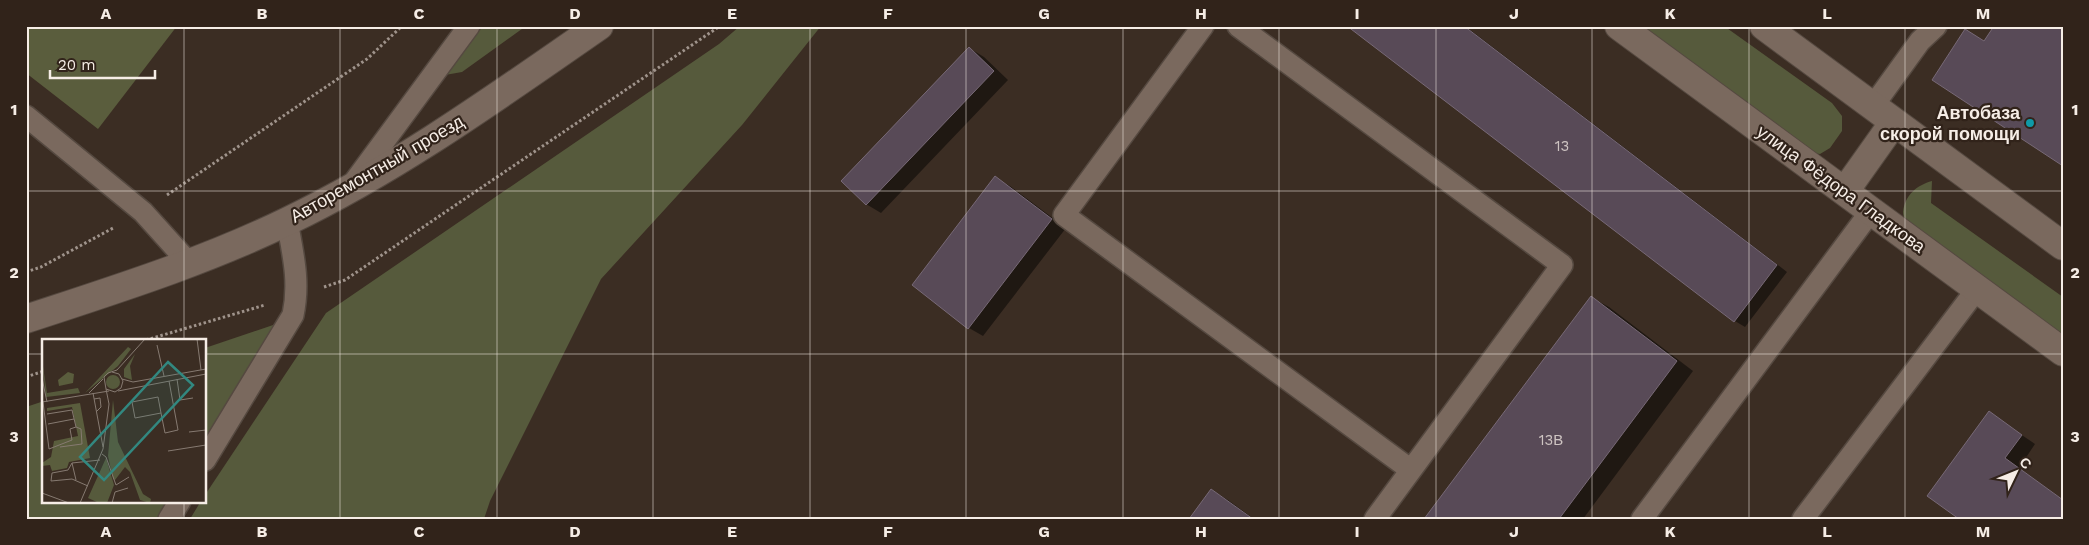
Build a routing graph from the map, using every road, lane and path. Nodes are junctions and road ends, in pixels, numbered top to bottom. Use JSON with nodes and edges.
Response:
{"nodes":[{"id":1,"x":402,"y":26,"type":"edge"},
{"id":2,"x":469,"y":26,"type":"edge"},
{"id":3,"x":599,"y":26,"type":"edge"},
{"id":4,"x":720,"y":26,"type":"edge"},
{"id":5,"x":1203,"y":26,"type":"edge"},
{"id":6,"x":1619,"y":26,"type":"edge"},
{"id":7,"x":1764,"y":26,"type":"edge"},
{"id":8,"x":1936,"y":26,"type":"edge"},
{"id":9,"x":1247,"y":29,"type":"edge"},
{"id":10,"x":1883,"y":114,"type":"junction"},
{"id":11,"x":26,"y":116,"type":"edge"},
{"id":12,"x":349,"y":189,"type":"junction"},
{"id":13,"x":1845,"y":191,"type":"junction"},
{"id":14,"x":1871,"y":211,"type":"junction"},
{"id":15,"x":143,"y":212,"type":"junction"},
{"id":16,"x":287,"y":221,"type":"junction"},
{"id":17,"x":2063,"y":246,"type":"edge"},
{"id":18,"x":189,"y":263,"type":"junction"},
{"id":19,"x":26,"y":272,"type":"edge"},
{"id":20,"x":1977,"y":289,"type":"junction"},
{"id":21,"x":297,"y":296,"type":"junction"},
{"id":22,"x":26,"y":319,"type":"edge"},
{"id":23,"x":149,"y":339,"type":"edge"},
{"id":24,"x":2063,"y":352,"type":"edge"},
{"id":25,"x":42,"y":372,"type":"edge"},
{"id":26,"x":26,"y":377,"type":"edge"},
{"id":27,"x":206,"y":458,"type":"edge"},
{"id":28,"x":1411,"y":470,"type":"junction"},
{"id":29,"x":179,"y":502,"type":"edge"},
{"id":30,"x":169,"y":519,"type":"edge"},
{"id":31,"x":1375,"y":519,"type":"edge"},
{"id":32,"x":1642,"y":519,"type":"edge"},
{"id":33,"x":1802,"y":519,"type":"edge"}],
"edges":[{"from":1,"to":15,"type":"path"},
{"from":2,"to":12,"type":"lane"},
{"from":3,"to":12,"type":"main road","name":"Авторемонтный проезд"},
{"from":4,"to":21,"type":"path"},
{"from":5,"to":28,"type":"lane"},
{"from":6,"to":13,"type":"main road","name":"улица Фёдора Гладкова"},
{"from":7,"to":10,"type":"main road"},
{"from":8,"to":10,"type":"lane"},
{"from":9,"to":28,"type":"lane"},
{"from":10,"to":13,"type":"main road"},
{"from":10,"to":17,"type":"main road"},
{"from":11,"to":15,"type":"lane"},
{"from":12,"to":16,"type":"main road","name":"Авторемонтный проезд"},
{"from":13,"to":14,"type":"main road","name":"улица Фёдора Гладкова"},
{"from":14,"to":20,"type":"main road","name":"улица Фёдора Гладкова"},
{"from":14,"to":32,"type":"lane"},
{"from":15,"to":18,"type":"lane"},
{"from":15,"to":19,"type":"path"},
{"from":16,"to":18,"type":"main road","name":"Авторемонтный проезд"},
{"from":16,"to":21,"type":"lane"},
{"from":18,"to":22,"type":"main road","name":"Авторемонтный проезд"},
{"from":20,"to":24,"type":"main road","name":"улица Фёдора Гладкова"},
{"from":20,"to":33,"type":"lane"},
{"from":21,"to":23,"type":"path"},
{"from":21,"to":27,"type":"lane"},
{"from":25,"to":26,"type":"path"},
{"from":28,"to":31,"type":"lane"},
{"from":29,"to":30,"type":"lane"}]}
